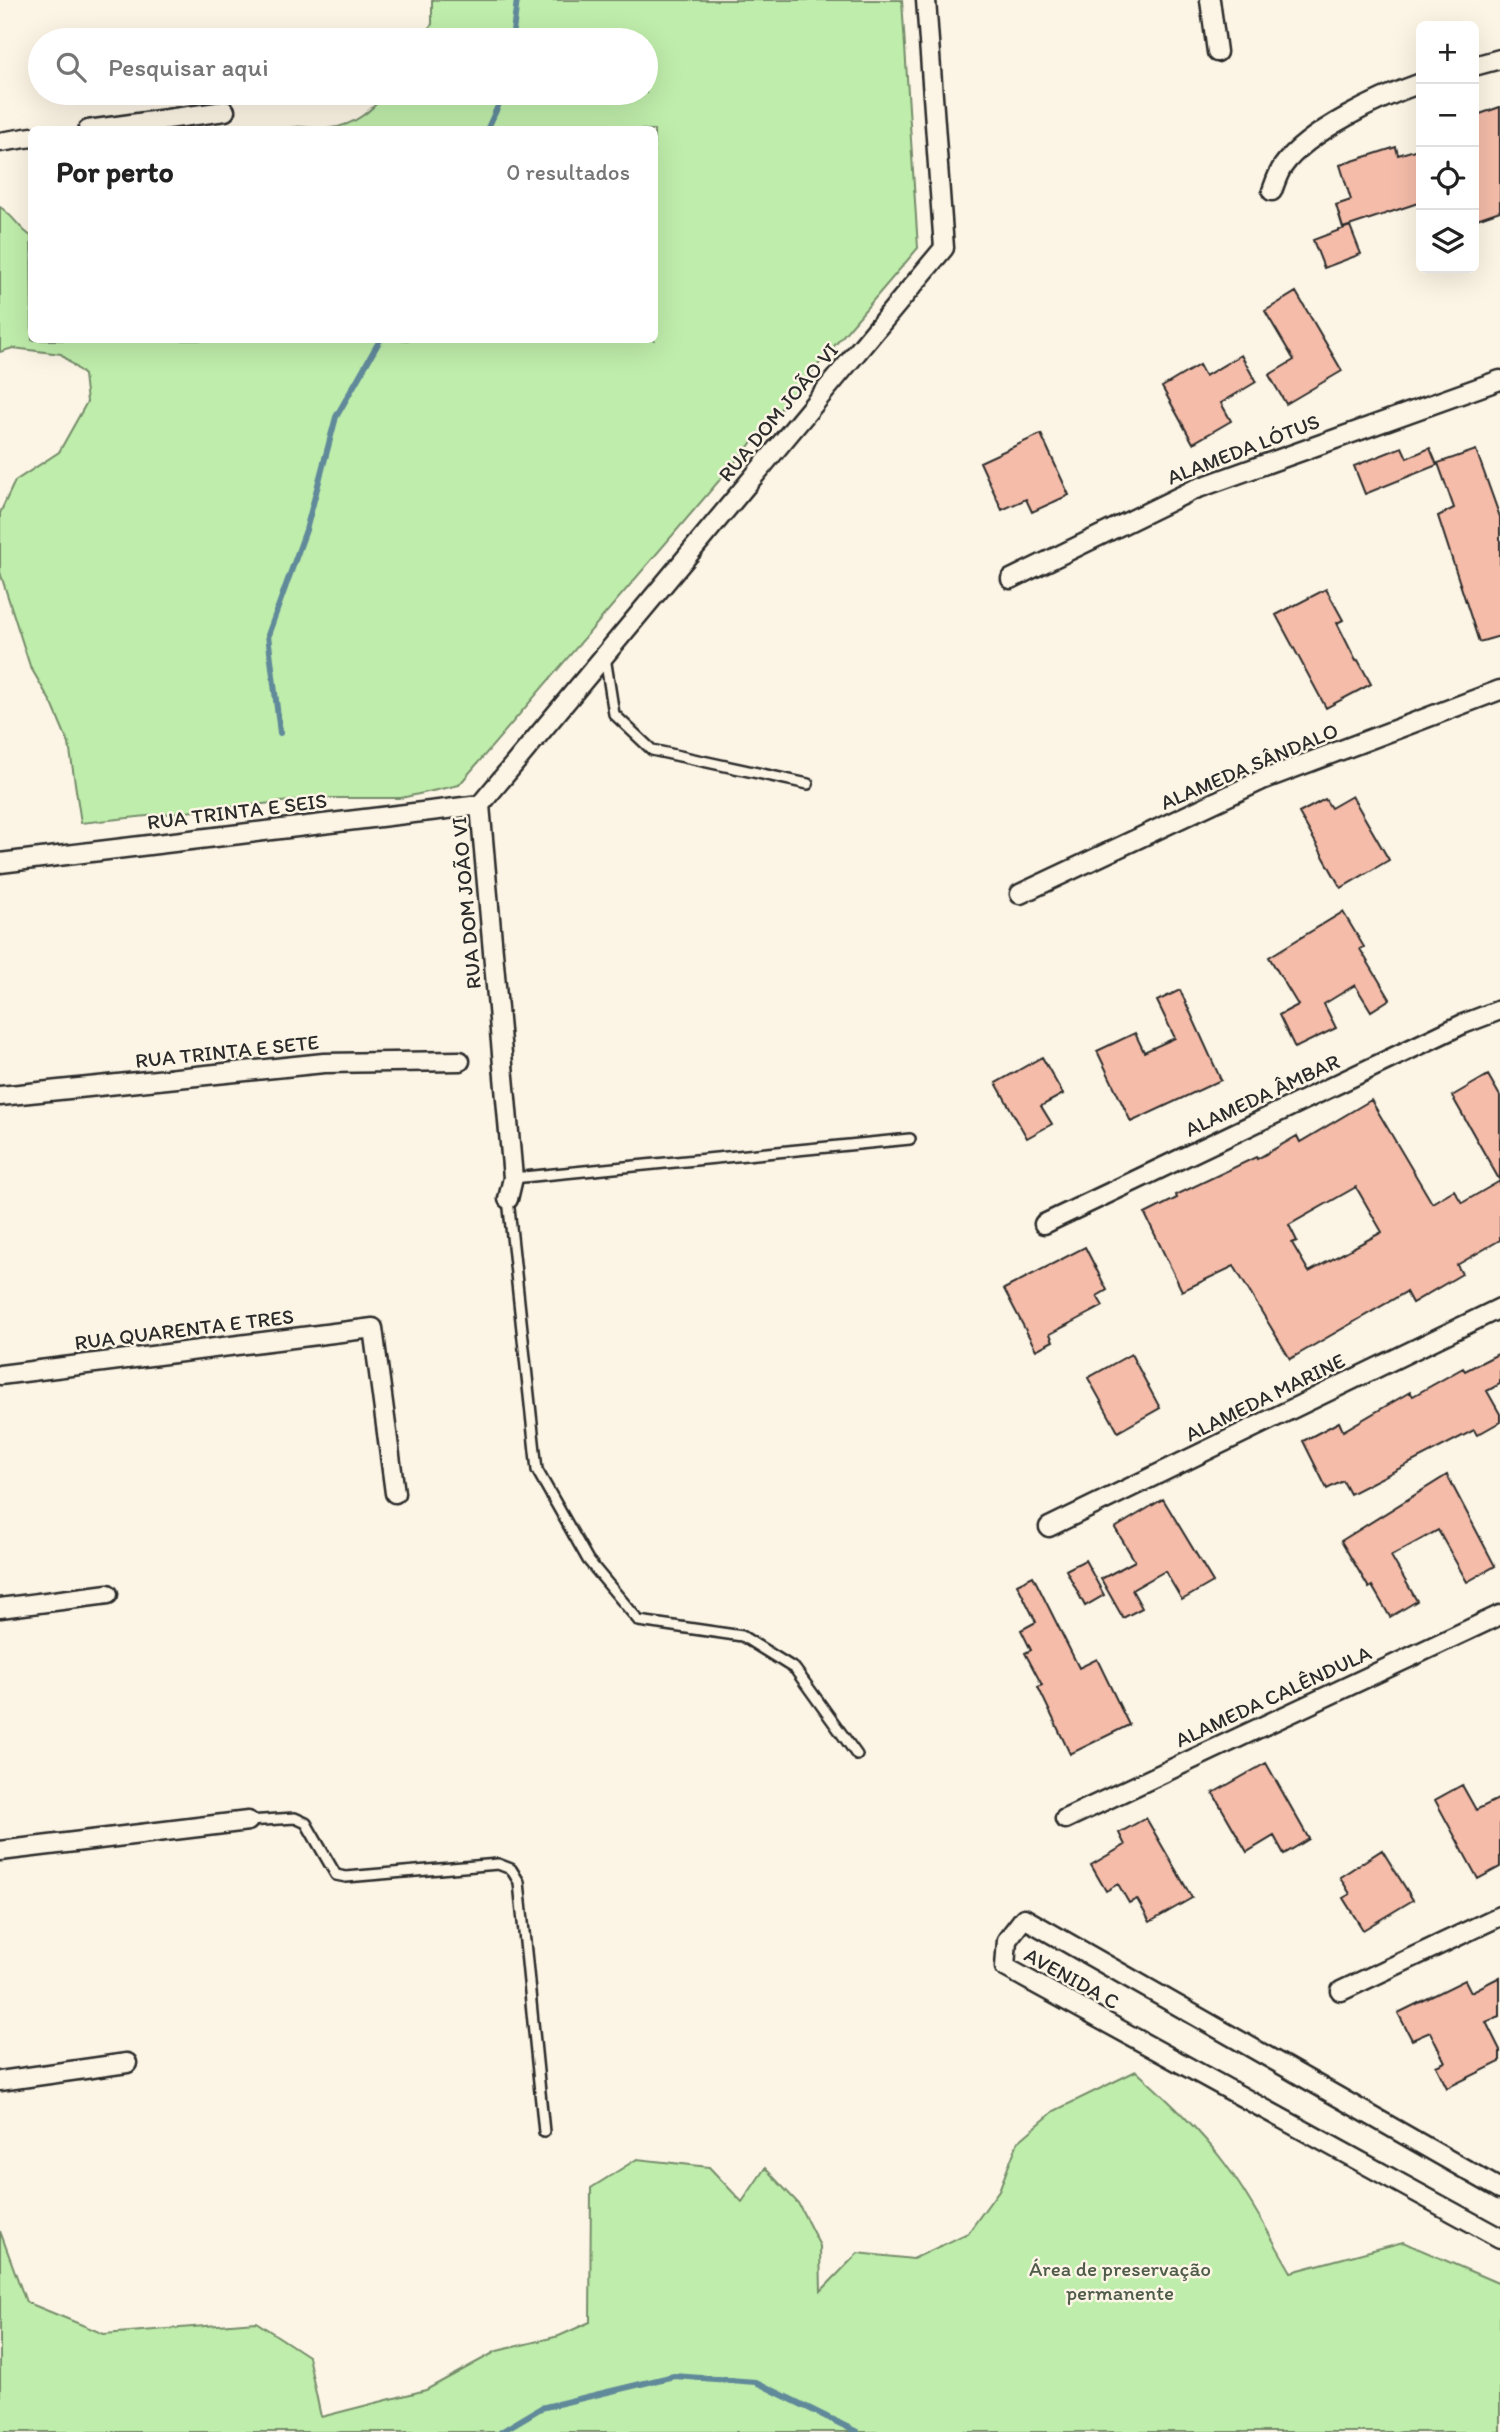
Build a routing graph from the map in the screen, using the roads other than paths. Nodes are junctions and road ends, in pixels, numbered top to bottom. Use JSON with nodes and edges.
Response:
{"nodes":[{"id":1,"x":926,"y":0,"type":"edge"},
{"id":2,"x":1210,"y":0,"type":"edge"},
{"id":3,"x":1217,"y":52,"type":"dead end"},
{"id":4,"x":1500,"y":59,"type":"edge"},
{"id":5,"x":1479,"y":65,"type":"edge"},
{"id":6,"x":1419,"y":84,"type":"edge"},
{"id":7,"x":225,"y":111,"type":"dead end"},
{"id":8,"x":117,"y":126,"type":"edge"},
{"id":9,"x":28,"y":138,"type":"edge"},
{"id":10,"x":0,"y":142,"type":"edge"},
{"id":11,"x":1272,"y":191,"type":"dead end"},
{"id":12,"x":1500,"y":380,"type":"edge"},
{"id":13,"x":1011,"y":579,"type":"dead end"},
{"id":14,"x":605,"y":655,"type":"junction"},
{"id":15,"x":1500,"y":690,"type":"edge"},
{"id":16,"x":808,"y":784,"type":"dead end"},
{"id":17,"x":480,"y":805,"type":"junction"},
{"id":18,"x":0,"y":863,"type":"edge"},
{"id":19,"x":1020,"y":894,"type":"dead end"},
{"id":20,"x":1500,"y":1010,"type":"edge"},
{"id":21,"x":460,"y":1061,"type":"dead end"},
{"id":22,"x":0,"y":1096,"type":"edge"},
{"id":23,"x":910,"y":1139,"type":"dead end"},
{"id":24,"x":513,"y":1178,"type":"junction"},
{"id":25,"x":508,"y":1199,"type":"joint"},
{"id":26,"x":1044,"y":1224,"type":"dead end"},
{"id":27,"x":1500,"y":1308,"type":"edge"},
{"id":28,"x":0,"y":1375,"type":"edge"},
{"id":29,"x":395,"y":1493,"type":"dead end"},
{"id":30,"x":1049,"y":1527,"type":"dead end"},
{"id":31,"x":108,"y":1594,"type":"dead end"},
{"id":32,"x":0,"y":1608,"type":"edge"},
{"id":33,"x":1500,"y":1615,"type":"edge"},
{"id":34,"x":857,"y":1755,"type":"dead end"},
{"id":35,"x":1065,"y":1819,"type":"dead end"},
{"id":36,"x":248,"y":1821,"type":"joint"},
{"id":37,"x":0,"y":1851,"type":"edge"},
{"id":38,"x":1500,"y":1916,"type":"edge"},
{"id":39,"x":1341,"y":1991,"type":"dead end"},
{"id":40,"x":127,"y":2063,"type":"dead end"},
{"id":41,"x":0,"y":2081,"type":"edge"},
{"id":42,"x":544,"y":2132,"type":"dead end"},
{"id":43,"x":1500,"y":2189,"type":"edge"},
{"id":44,"x":1500,"y":2238,"type":"edge"}],
"edges":[{"from":1,"to":14,"type":"street","name":"RUA DOM JOÃO VI"},
{"from":2,"to":3,"type":"street"},
{"from":4,"to":5,"type":"street"},
{"from":6,"to":11,"type":"street"},
{"from":7,"to":8,"type":"street"},
{"from":9,"to":10,"type":"street"},
{"from":12,"to":13,"type":"street","name":"ALAMEDA LÓTUS"},
{"from":14,"to":16,"type":"lane"},
{"from":14,"to":17,"type":"street","name":"RUA DOM JOÃO VI"},
{"from":15,"to":19,"type":"street","name":"ALAMEDA SÂNDALO"},
{"from":17,"to":18,"type":"street","name":"RUA TRINTA E SEIS"},
{"from":17,"to":24,"type":"street","name":"RUA DOM JOÃO VI"},
{"from":20,"to":26,"type":"street","name":"ALAMEDA ÂMBAR"},
{"from":21,"to":22,"type":"street","name":"RUA TRINTA E SETE"},
{"from":23,"to":24,"type":"lane"},
{"from":24,"to":25,"type":"street","name":"RUA DOM JOÃO VI"},
{"from":25,"to":34,"type":"lane","name":"RUA DOM JOÃO VI"},
{"from":27,"to":30,"type":"street","name":"ALAMEDA MARINE"},
{"from":28,"to":29,"type":"street","name":"RUA QUARENTA E TRES"},
{"from":31,"to":32,"type":"street"},
{"from":33,"to":35,"type":"street","name":"ALAMEDA CALÊNDULA"},
{"from":36,"to":37,"type":"street"},
{"from":36,"to":42,"type":"lane"},
{"from":38,"to":39,"type":"street"},
{"from":40,"to":41,"type":"street"},
{"from":43,"to":44,"type":"street","name":"AVENIDA C"}]}
